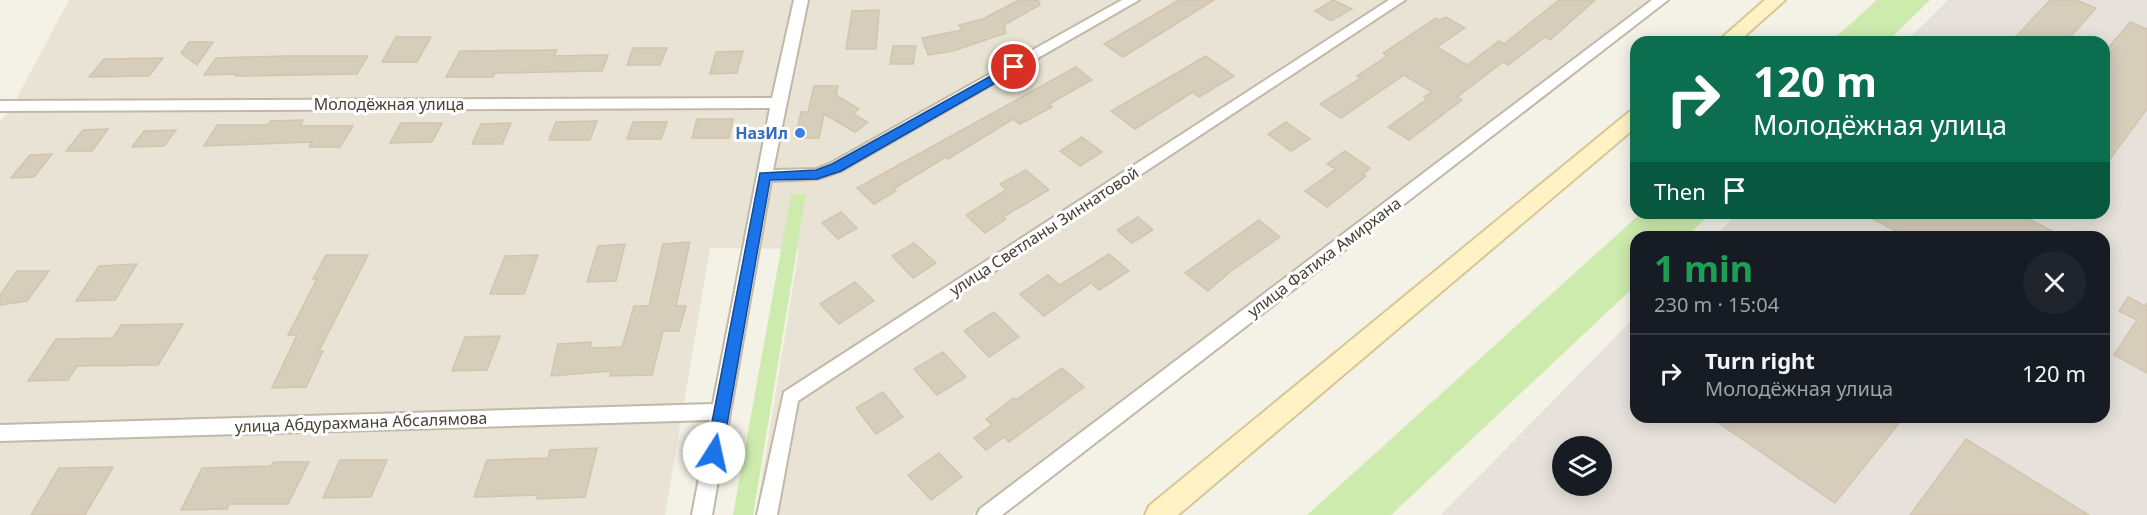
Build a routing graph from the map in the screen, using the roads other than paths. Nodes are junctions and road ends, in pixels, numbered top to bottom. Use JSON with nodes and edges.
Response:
{"nodes":[{"id":1,"x":801,"y":0,"type":"edge"},
{"id":2,"x":1132,"y":0,"type":"edge"},
{"id":3,"x":1398,"y":0,"type":"edge"},
{"id":4,"x":1661,"y":0,"type":"edge"},
{"id":5,"x":1776,"y":0,"type":"edge"},
{"id":6,"x":1733,"y":36,"type":"edge"},
{"id":7,"x":778,"y":103,"type":"junction"},
{"id":8,"x":0,"y":106,"type":"edge"},
{"id":9,"x":1630,"y":122,"type":"edge"},
{"id":10,"x":764,"y":176,"type":"junction"},
{"id":11,"x":721,"y":412,"type":"junction"},
{"id":12,"x":0,"y":433,"type":"edge"},
{"id":13,"x":702,"y":515,"type":"edge"},
{"id":14,"x":767,"y":515,"type":"edge"},
{"id":15,"x":987,"y":515,"type":"edge"},
{"id":16,"x":1158,"y":515,"type":"edge"}],
"edges":[{"from":1,"to":7,"type":"street"},
{"from":2,"to":10,"type":"street"},
{"from":3,"to":14,"type":"street","name":"улица Светланы Зиннатовой"},
{"from":4,"to":15,"type":"street","name":"улица Фатиха Амирхана"},
{"from":5,"to":6,"type":"street"},
{"from":7,"to":8,"type":"street","name":"Молодёжная улица"},
{"from":7,"to":10,"type":"street"},
{"from":9,"to":16,"type":"street"},
{"from":10,"to":11,"type":"street"},
{"from":11,"to":12,"type":"street","name":"улица Абдурахмана Абсалямова"},
{"from":11,"to":13,"type":"street"}]}
